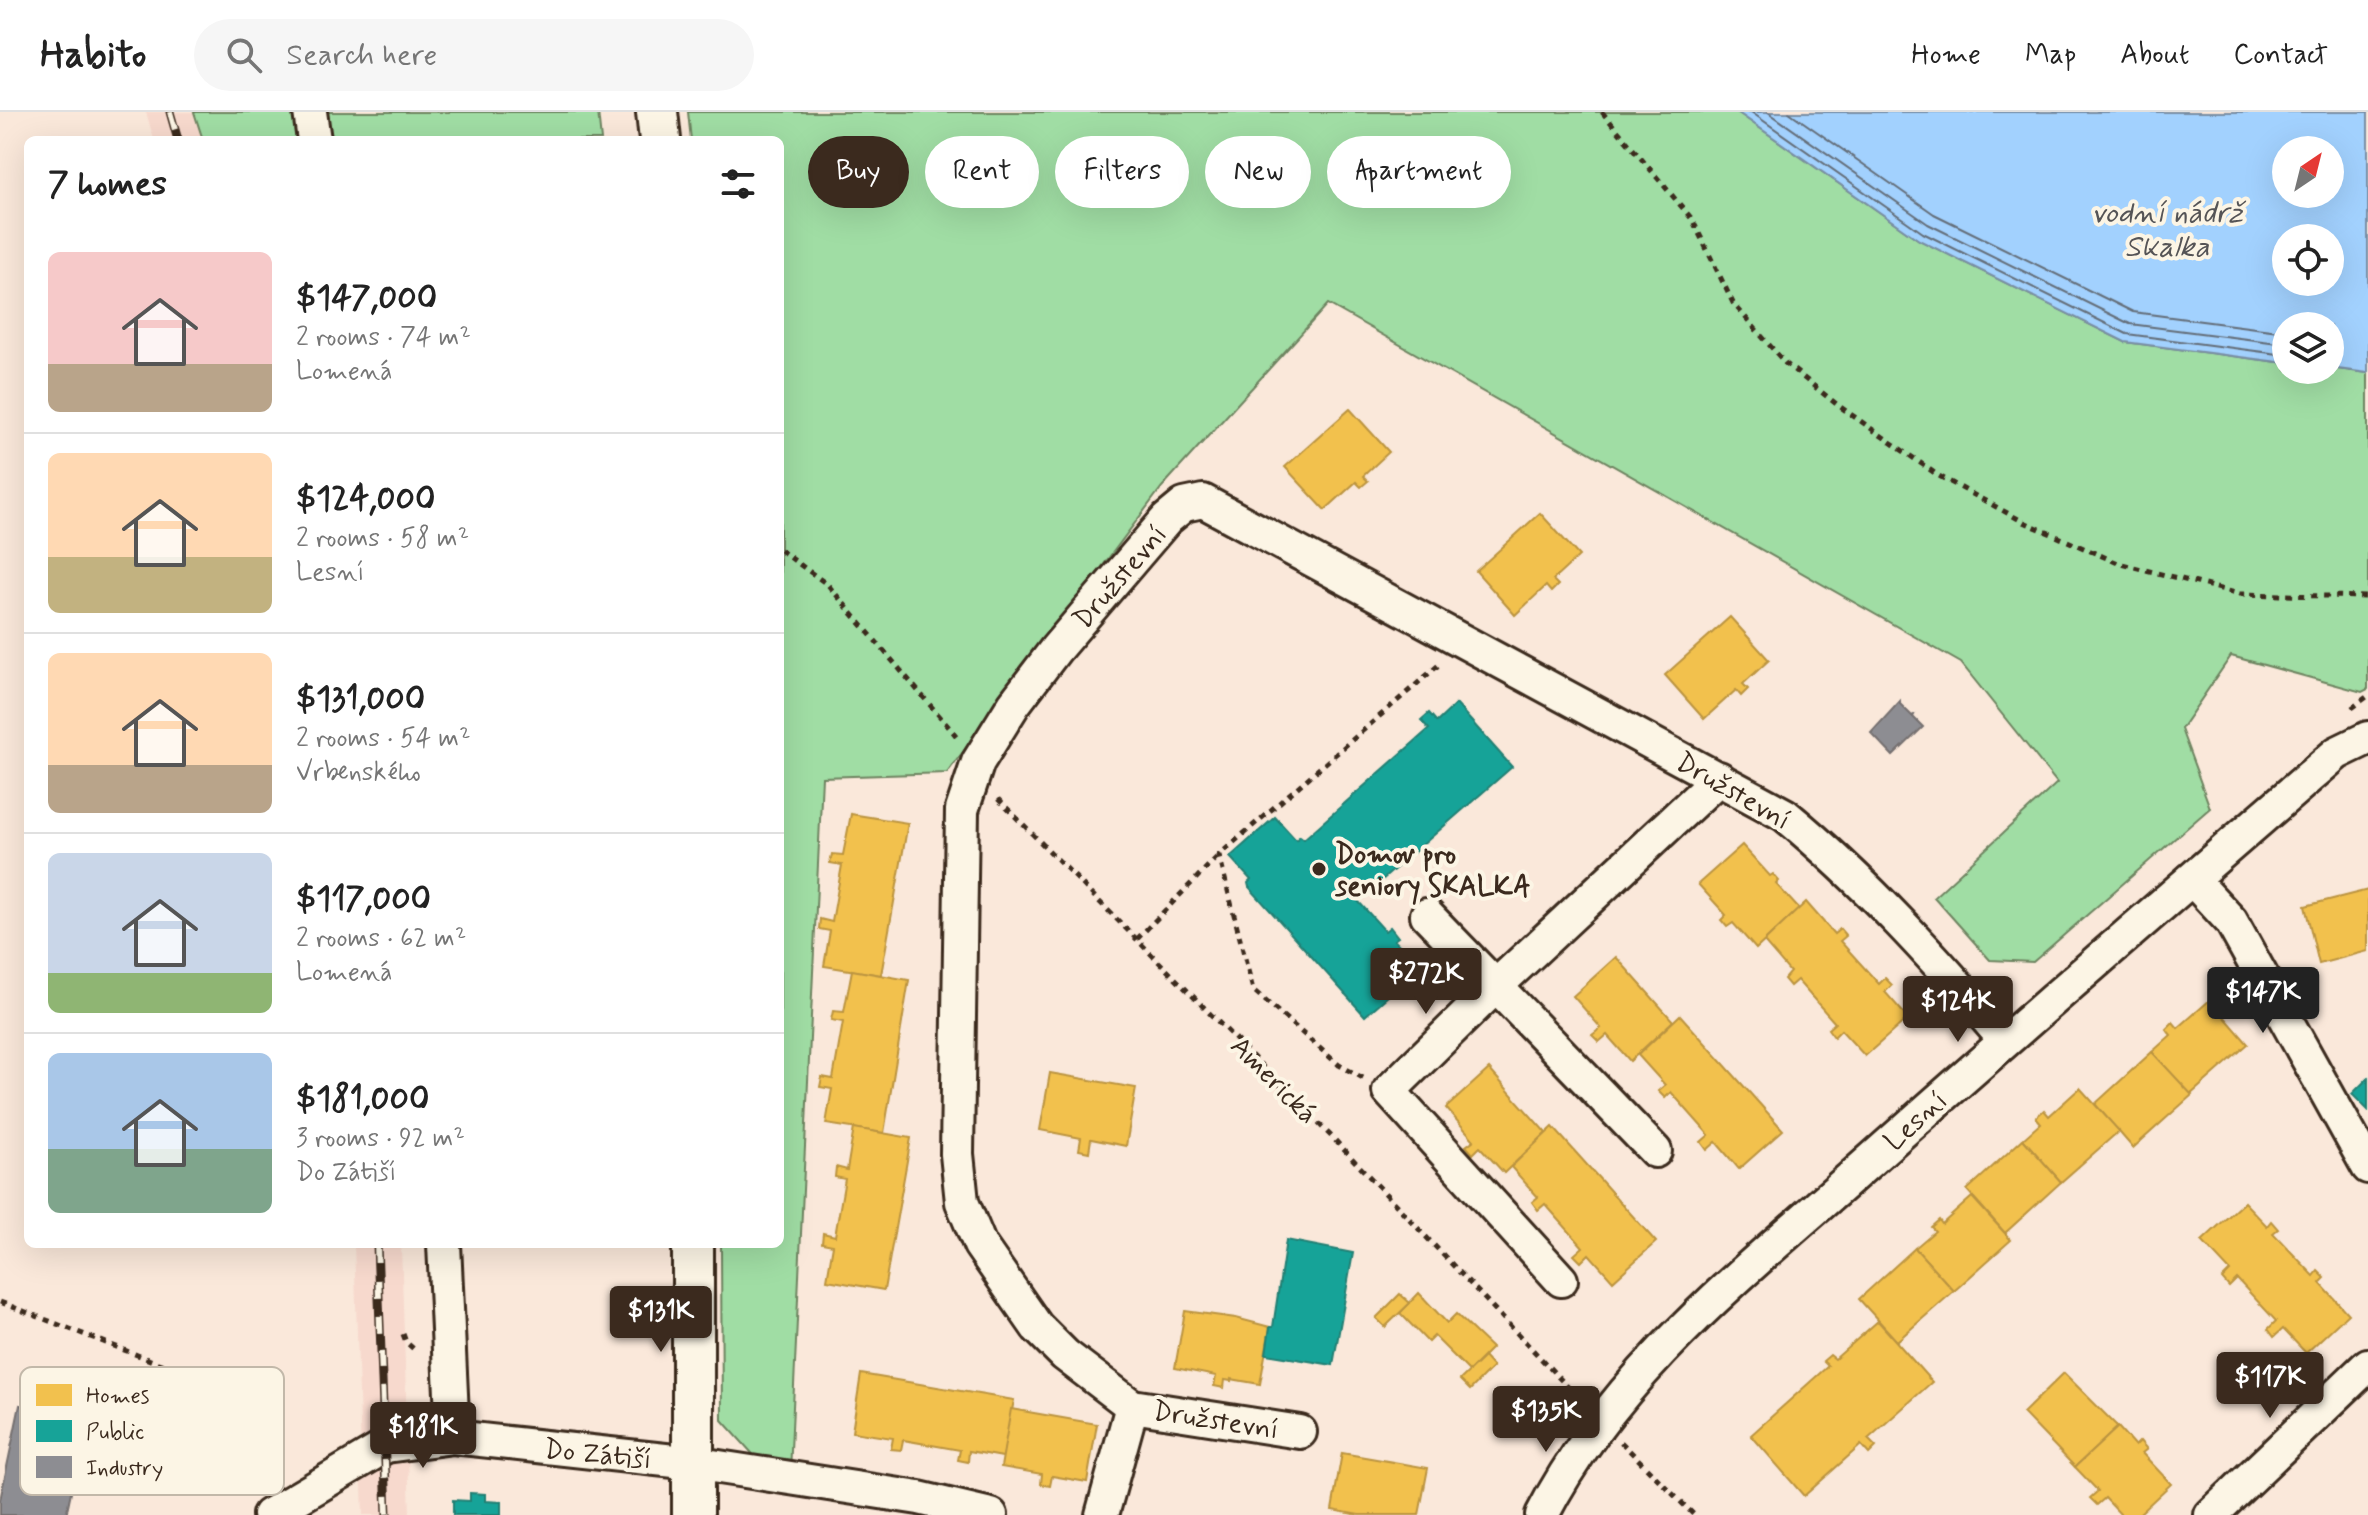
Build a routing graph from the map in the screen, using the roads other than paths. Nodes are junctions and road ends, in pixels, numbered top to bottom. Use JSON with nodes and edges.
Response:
{"nodes":[{"id":1,"x":310,"y":112,"type":"edge"},
{"id":2,"x":657,"y":112,"type":"edge"},
{"id":3,"x":313,"y":136,"type":"edge"},
{"id":4,"x":660,"y":136,"type":"edge"},
{"id":5,"x":2368,"y":738,"type":"edge"},
{"id":6,"x":1719,"y":778,"type":"junction"},
{"id":7,"x":2192,"y":879,"type":"junction"},
{"id":8,"x":1427,"y":915,"type":"dead end"},
{"id":9,"x":1496,"y":986,"type":"junction"},
{"id":10,"x":2005,"y":1040,"type":"junction"},
{"id":11,"x":1655,"y":1151,"type":"dead end"},
{"id":12,"x":2368,"y":1167,"type":"edge"},
{"id":13,"x":444,"y":1248,"type":"edge"},
{"id":14,"x":693,"y":1248,"type":"edge"},
{"id":15,"x":1561,"y":1280,"type":"dead end"},
{"id":16,"x":2368,"y":1365,"type":"edge"},
{"id":17,"x":1132,"y":1406,"type":"junction"},
{"id":18,"x":1300,"y":1432,"type":"dead end"},
{"id":19,"x":453,"y":1437,"type":"junction"},
{"id":20,"x":693,"y":1463,"type":"junction"},
{"id":21,"x":277,"y":1513,"type":"edge"},
{"id":22,"x":693,"y":1515,"type":"edge"},
{"id":23,"x":991,"y":1515,"type":"edge"},
{"id":24,"x":1102,"y":1515,"type":"edge"},
{"id":25,"x":1542,"y":1515,"type":"edge"},
{"id":26,"x":2211,"y":1515,"type":"edge"}],
"edges":[{"from":1,"to":3,"type":"street"},
{"from":2,"to":4,"type":"main road"},
{"from":5,"to":7,"type":"street","name":"Lesní"},
{"from":6,"to":9,"type":"street"},
{"from":6,"to":10,"type":"street","name":"Družstevní"},
{"from":6,"to":17,"type":"street","name":"Družstevní"},
{"from":7,"to":10,"type":"street","name":"Lesní"},
{"from":7,"to":12,"type":"street"},
{"from":8,"to":9,"type":"street"},
{"from":9,"to":11,"type":"street"},
{"from":9,"to":15,"type":"street"},
{"from":10,"to":25,"type":"street","name":"Lesní"},
{"from":13,"to":19,"type":"street"},
{"from":14,"to":20,"type":"main road"},
{"from":16,"to":26,"type":"street"},
{"from":17,"to":18,"type":"street","name":"Družstevní"},
{"from":17,"to":24,"type":"street","name":"Družstevní"},
{"from":19,"to":20,"type":"street","name":"Do Zátiší"},
{"from":19,"to":21,"type":"street","name":"Do Zátiší"},
{"from":20,"to":22,"type":"main road"},
{"from":20,"to":23,"type":"street","name":"Do Zátiší"}]}
